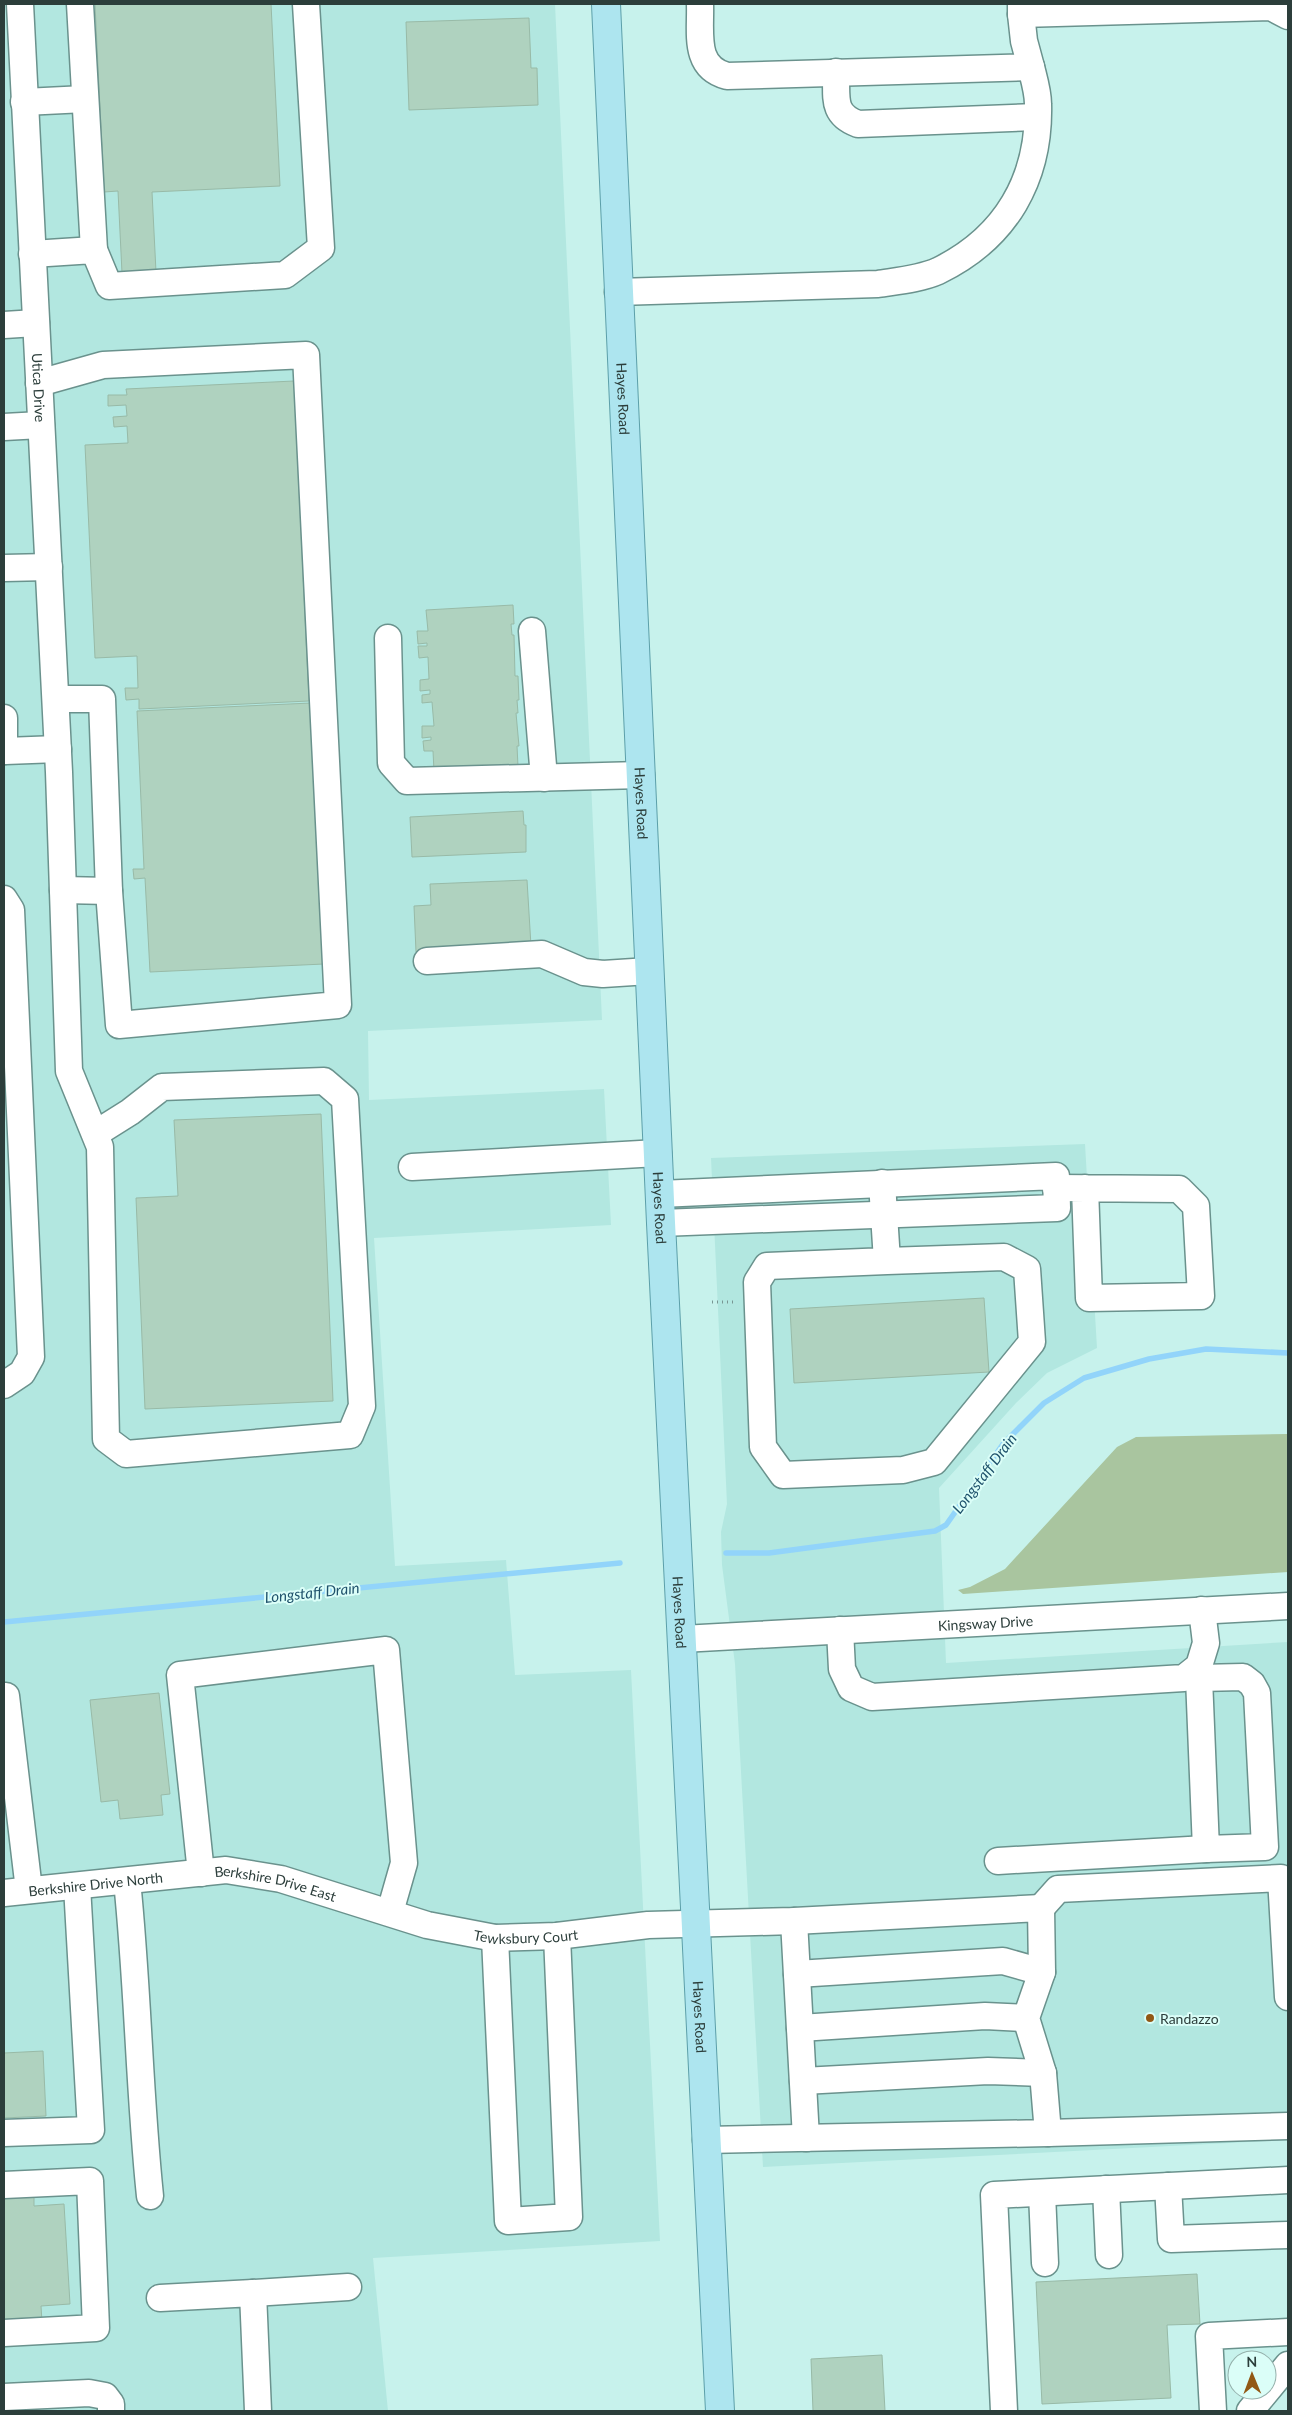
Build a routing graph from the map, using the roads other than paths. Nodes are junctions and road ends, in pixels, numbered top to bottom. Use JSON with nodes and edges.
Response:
{"nodes":[{"id":1,"x":20,"y":4,"type":"edge"},
{"id":2,"x":80,"y":4,"type":"edge"},
{"id":3,"x":306,"y":4,"type":"edge"},
{"id":4,"x":606,"y":4,"type":"edge"},
{"id":5,"x":700,"y":4,"type":"edge"},
{"id":6,"x":1021,"y":9,"type":"edge"},
{"id":7,"x":1288,"y":16,"type":"edge"},
{"id":8,"x":1031,"y":67,"type":"junction"},
{"id":9,"x":836,"y":72,"type":"junction"},
{"id":10,"x":85,"y":99,"type":"junction"},
{"id":11,"x":24,"y":102,"type":"junction"},
{"id":12,"x":1037,"y":117,"type":"junction"},
{"id":13,"x":94,"y":250,"type":"junction"},
{"id":14,"x":32,"y":254,"type":"junction"},
{"id":15,"x":618,"y":292,"type":"junction"},
{"id":16,"x":36,"y":323,"type":"junction"},
{"id":17,"x":4,"y":325,"type":"edge"},
{"id":18,"x":39,"y":383,"type":"junction"},
{"id":19,"x":41,"y":425,"type":"junction"},
{"id":20,"x":4,"y":426,"type":"edge"},
{"id":21,"x":49,"y":567,"type":"junction"},
{"id":22,"x":4,"y":568,"type":"edge"},
{"id":23,"x":532,"y":631,"type":"dead end"},
{"id":24,"x":388,"y":638,"type":"dead end"},
{"id":25,"x":56,"y":699,"type":"junction"},
{"id":26,"x":4,"y":718,"type":"edge"},
{"id":27,"x":4,"y":751,"type":"edge"},
{"id":28,"x":59,"y":760,"type":"junction"},
{"id":29,"x":641,"y":774,"type":"junction"},
{"id":30,"x":544,"y":778,"type":"junction"},
{"id":31,"x":63,"y":890,"type":"junction"},
{"id":32,"x":109,"y":891,"type":"junction"},
{"id":33,"x":4,"y":900,"type":"edge"},
{"id":34,"x":427,"y":961,"type":"dead end"},
{"id":35,"x":649,"y":971,"type":"junction"},
{"id":36,"x":95,"y":1134,"type":"junction"},
{"id":37,"x":658,"y":1153,"type":"junction"},
{"id":38,"x":412,"y":1167,"type":"dead end"},
{"id":39,"x":882,"y":1183,"type":"junction"},
{"id":40,"x":1056,"y":1188,"type":"junction"},
{"id":41,"x":1085,"y":1188,"type":"junction"},
{"id":42,"x":660,"y":1194,"type":"junction"},
{"id":43,"x":884,"y":1216,"type":"junction"},
{"id":44,"x":661,"y":1224,"type":"junction"},
{"id":45,"x":887,"y":1260,"type":"junction"},
{"id":46,"x":4,"y":1385,"type":"edge"},
{"id":47,"x":1288,"y":1606,"type":"edge"},
{"id":48,"x":1202,"y":1610,"type":"junction"},
{"id":49,"x":840,"y":1630,"type":"junction"},
{"id":50,"x":682,"y":1639,"type":"junction"},
{"id":51,"x":1199,"y":1672,"type":"junction"},
{"id":52,"x":6,"y":1696,"type":"dead end"},
{"id":53,"x":1206,"y":1849,"type":"junction"},
{"id":54,"x":998,"y":1861,"type":"dead end"},
{"id":55,"x":194,"y":1874,"type":"junction"},
{"id":56,"x":127,"y":1881,"type":"junction"},
{"id":57,"x":77,"y":1886,"type":"junction"},
{"id":58,"x":29,"y":1890,"type":"junction"},
{"id":59,"x":4,"y":1892,"type":"edge"},
{"id":60,"x":362,"y":1903,"type":"joint"},
{"id":61,"x":1041,"y":1908,"type":"junction"},
{"id":62,"x":390,"y":1912,"type":"junction"},
{"id":63,"x":794,"y":1921,"type":"junction"},
{"id":64,"x":696,"y":1923,"type":"junction"},
{"id":65,"x":557,"y":1936,"type":"junction"},
{"id":66,"x":495,"y":1938,"type":"junction"},
{"id":67,"x":1042,"y":1972,"type":"junction"},
{"id":68,"x":796,"y":1974,"type":"junction"},
{"id":69,"x":1288,"y":1997,"type":"edge"},
{"id":70,"x":1026,"y":2018,"type":"junction"},
{"id":71,"x":800,"y":2028,"type":"junction"},
{"id":72,"x":1044,"y":2074,"type":"junction"},
{"id":73,"x":803,"y":2081,"type":"junction"},
{"id":74,"x":1288,"y":2126,"type":"edge"},
{"id":75,"x":4,"y":2133,"type":"edge"},
{"id":76,"x":1048,"y":2133,"type":"junction"},
{"id":77,"x":806,"y":2138,"type":"junction"},
{"id":78,"x":706,"y":2140,"type":"junction"},
{"id":79,"x":1288,"y":2180,"type":"edge"},
{"id":80,"x":4,"y":2185,"type":"edge"},
{"id":81,"x":1168,"y":2186,"type":"junction"},
{"id":82,"x":1106,"y":2190,"type":"junction"},
{"id":83,"x":1042,"y":2193,"type":"junction"},
{"id":84,"x":150,"y":2196,"type":"dead end"},
{"id":85,"x":1288,"y":2235,"type":"edge"},
{"id":86,"x":1109,"y":2255,"type":"dead end"},
{"id":87,"x":1045,"y":2264,"type":"dead end"},
{"id":88,"x":348,"y":2288,"type":"dead end"},
{"id":89,"x":253,"y":2293,"type":"junction"},
{"id":90,"x":160,"y":2298,"type":"dead end"},
{"id":91,"x":1288,"y":2332,"type":"edge"},
{"id":92,"x":4,"y":2333,"type":"edge"},
{"id":93,"x":1288,"y":2365,"type":"edge"},
{"id":94,"x":4,"y":2397,"type":"edge"},
{"id":95,"x":111,"y":2411,"type":"edge"},
{"id":96,"x":258,"y":2411,"type":"edge"},
{"id":97,"x":720,"y":2411,"type":"edge"},
{"id":98,"x":1004,"y":2411,"type":"edge"},
{"id":99,"x":1213,"y":2411,"type":"edge"},
{"id":100,"x":1250,"y":2411,"type":"edge"}],
"edges":[{"from":1,"to":11,"type":"street","name":"Utica Drive"},
{"from":2,"to":10,"type":"street"},
{"from":3,"to":13,"type":"street"},
{"from":4,"to":15,"type":"main road","name":"Hayes Road"},
{"from":5,"to":9,"type":"street"},
{"from":6,"to":7,"type":"street"},
{"from":6,"to":8,"type":"street"},
{"from":8,"to":9,"type":"street"},
{"from":8,"to":12,"type":"street"},
{"from":9,"to":12,"type":"street"},
{"from":10,"to":11,"type":"street"},
{"from":10,"to":13,"type":"street"},
{"from":11,"to":14,"type":"street","name":"Utica Drive"},
{"from":12,"to":15,"type":"street"},
{"from":13,"to":14,"type":"street"},
{"from":14,"to":16,"type":"street","name":"Utica Drive"},
{"from":15,"to":29,"type":"main road","name":"Hayes Road"},
{"from":16,"to":17,"type":"street"},
{"from":16,"to":18,"type":"street","name":"Utica Drive"},
{"from":18,"to":19,"type":"street","name":"Utica Drive"},
{"from":18,"to":32,"type":"street"},
{"from":19,"to":20,"type":"street"},
{"from":19,"to":21,"type":"street","name":"Utica Drive"},
{"from":21,"to":22,"type":"street"},
{"from":21,"to":25,"type":"street","name":"Utica Drive"},
{"from":23,"to":30,"type":"street"},
{"from":24,"to":30,"type":"street"},
{"from":25,"to":28,"type":"street","name":"Utica Drive"},
{"from":25,"to":32,"type":"street"},
{"from":26,"to":27,"type":"street"},
{"from":27,"to":28,"type":"street"},
{"from":28,"to":31,"type":"street","name":"Utica Drive"},
{"from":29,"to":30,"type":"street"},
{"from":29,"to":35,"type":"main road","name":"Hayes Road"},
{"from":31,"to":32,"type":"street"},
{"from":31,"to":36,"type":"street","name":"Utica Drive"},
{"from":33,"to":46,"type":"street"},
{"from":34,"to":35,"type":"street"},
{"from":35,"to":37,"type":"main road","name":"Hayes Road"},
{"from":36,"to":36,"type":"street","name":"Utica Drive"},
{"from":37,"to":38,"type":"street"},
{"from":37,"to":42,"type":"main road","name":"Hayes Road"},
{"from":39,"to":40,"type":"street"},
{"from":39,"to":42,"type":"street"},
{"from":39,"to":43,"type":"street"},
{"from":40,"to":41,"type":"street"},
{"from":40,"to":43,"type":"street"},
{"from":41,"to":41,"type":"street"},
{"from":42,"to":44,"type":"main road","name":"Hayes Road"},
{"from":43,"to":44,"type":"street"},
{"from":43,"to":45,"type":"street"},
{"from":44,"to":50,"type":"main road","name":"Hayes Road"},
{"from":45,"to":45,"type":"street"},
{"from":47,"to":48,"type":"street","name":"Kingsway Drive"},
{"from":48,"to":49,"type":"street","name":"Kingsway Drive"},
{"from":48,"to":51,"type":"street"},
{"from":49,"to":50,"type":"street","name":"Kingsway Drive"},
{"from":49,"to":51,"type":"street"},
{"from":50,"to":64,"type":"main road","name":"Hayes Road"},
{"from":51,"to":53,"type":"street"},
{"from":51,"to":53,"type":"street"},
{"from":52,"to":58,"type":"street"},
{"from":53,"to":54,"type":"street"},
{"from":55,"to":56,"type":"street","name":"Berkshire Drive North"},
{"from":55,"to":60,"type":"street","name":"Berkshire Drive East"},
{"from":55,"to":62,"type":"street"},
{"from":56,"to":57,"type":"street","name":"Berkshire Drive North"},
{"from":56,"to":84,"type":"street"},
{"from":57,"to":58,"type":"street","name":"Berkshire Drive North"},
{"from":57,"to":75,"type":"street"},
{"from":58,"to":59,"type":"street","name":"Berkshire Drive North"},
{"from":60,"to":62,"type":"street","name":"Tewksbury Court"},
{"from":61,"to":63,"type":"street","name":"Tewksbury Court"},
{"from":61,"to":67,"type":"street"},
{"from":61,"to":69,"type":"street"},
{"from":62,"to":66,"type":"street","name":"Tewksbury Court"},
{"from":63,"to":64,"type":"street","name":"Tewksbury Court"},
{"from":63,"to":68,"type":"street"},
{"from":64,"to":65,"type":"street","name":"Tewksbury Court"},
{"from":64,"to":78,"type":"main road","name":"Hayes Road"},
{"from":65,"to":66,"type":"street","name":"Tewksbury Court"},
{"from":65,"to":66,"type":"street"},
{"from":67,"to":68,"type":"street"},
{"from":67,"to":70,"type":"street"},
{"from":68,"to":71,"type":"street"},
{"from":70,"to":71,"type":"street"},
{"from":70,"to":72,"type":"street"},
{"from":71,"to":73,"type":"street"},
{"from":72,"to":73,"type":"street"},
{"from":72,"to":76,"type":"street"},
{"from":73,"to":77,"type":"street"},
{"from":74,"to":76,"type":"street"},
{"from":76,"to":77,"type":"street"},
{"from":77,"to":78,"type":"street"},
{"from":78,"to":97,"type":"main road","name":"Hayes Road"},
{"from":79,"to":81,"type":"street"},
{"from":80,"to":92,"type":"street"},
{"from":81,"to":82,"type":"street"},
{"from":81,"to":85,"type":"street"},
{"from":82,"to":83,"type":"street"},
{"from":82,"to":86,"type":"street"},
{"from":83,"to":87,"type":"street"},
{"from":83,"to":98,"type":"street"},
{"from":88,"to":89,"type":"street"},
{"from":89,"to":90,"type":"street"},
{"from":89,"to":96,"type":"street"},
{"from":91,"to":99,"type":"street"},
{"from":93,"to":100,"type":"street"},
{"from":94,"to":95,"type":"street"}]}
